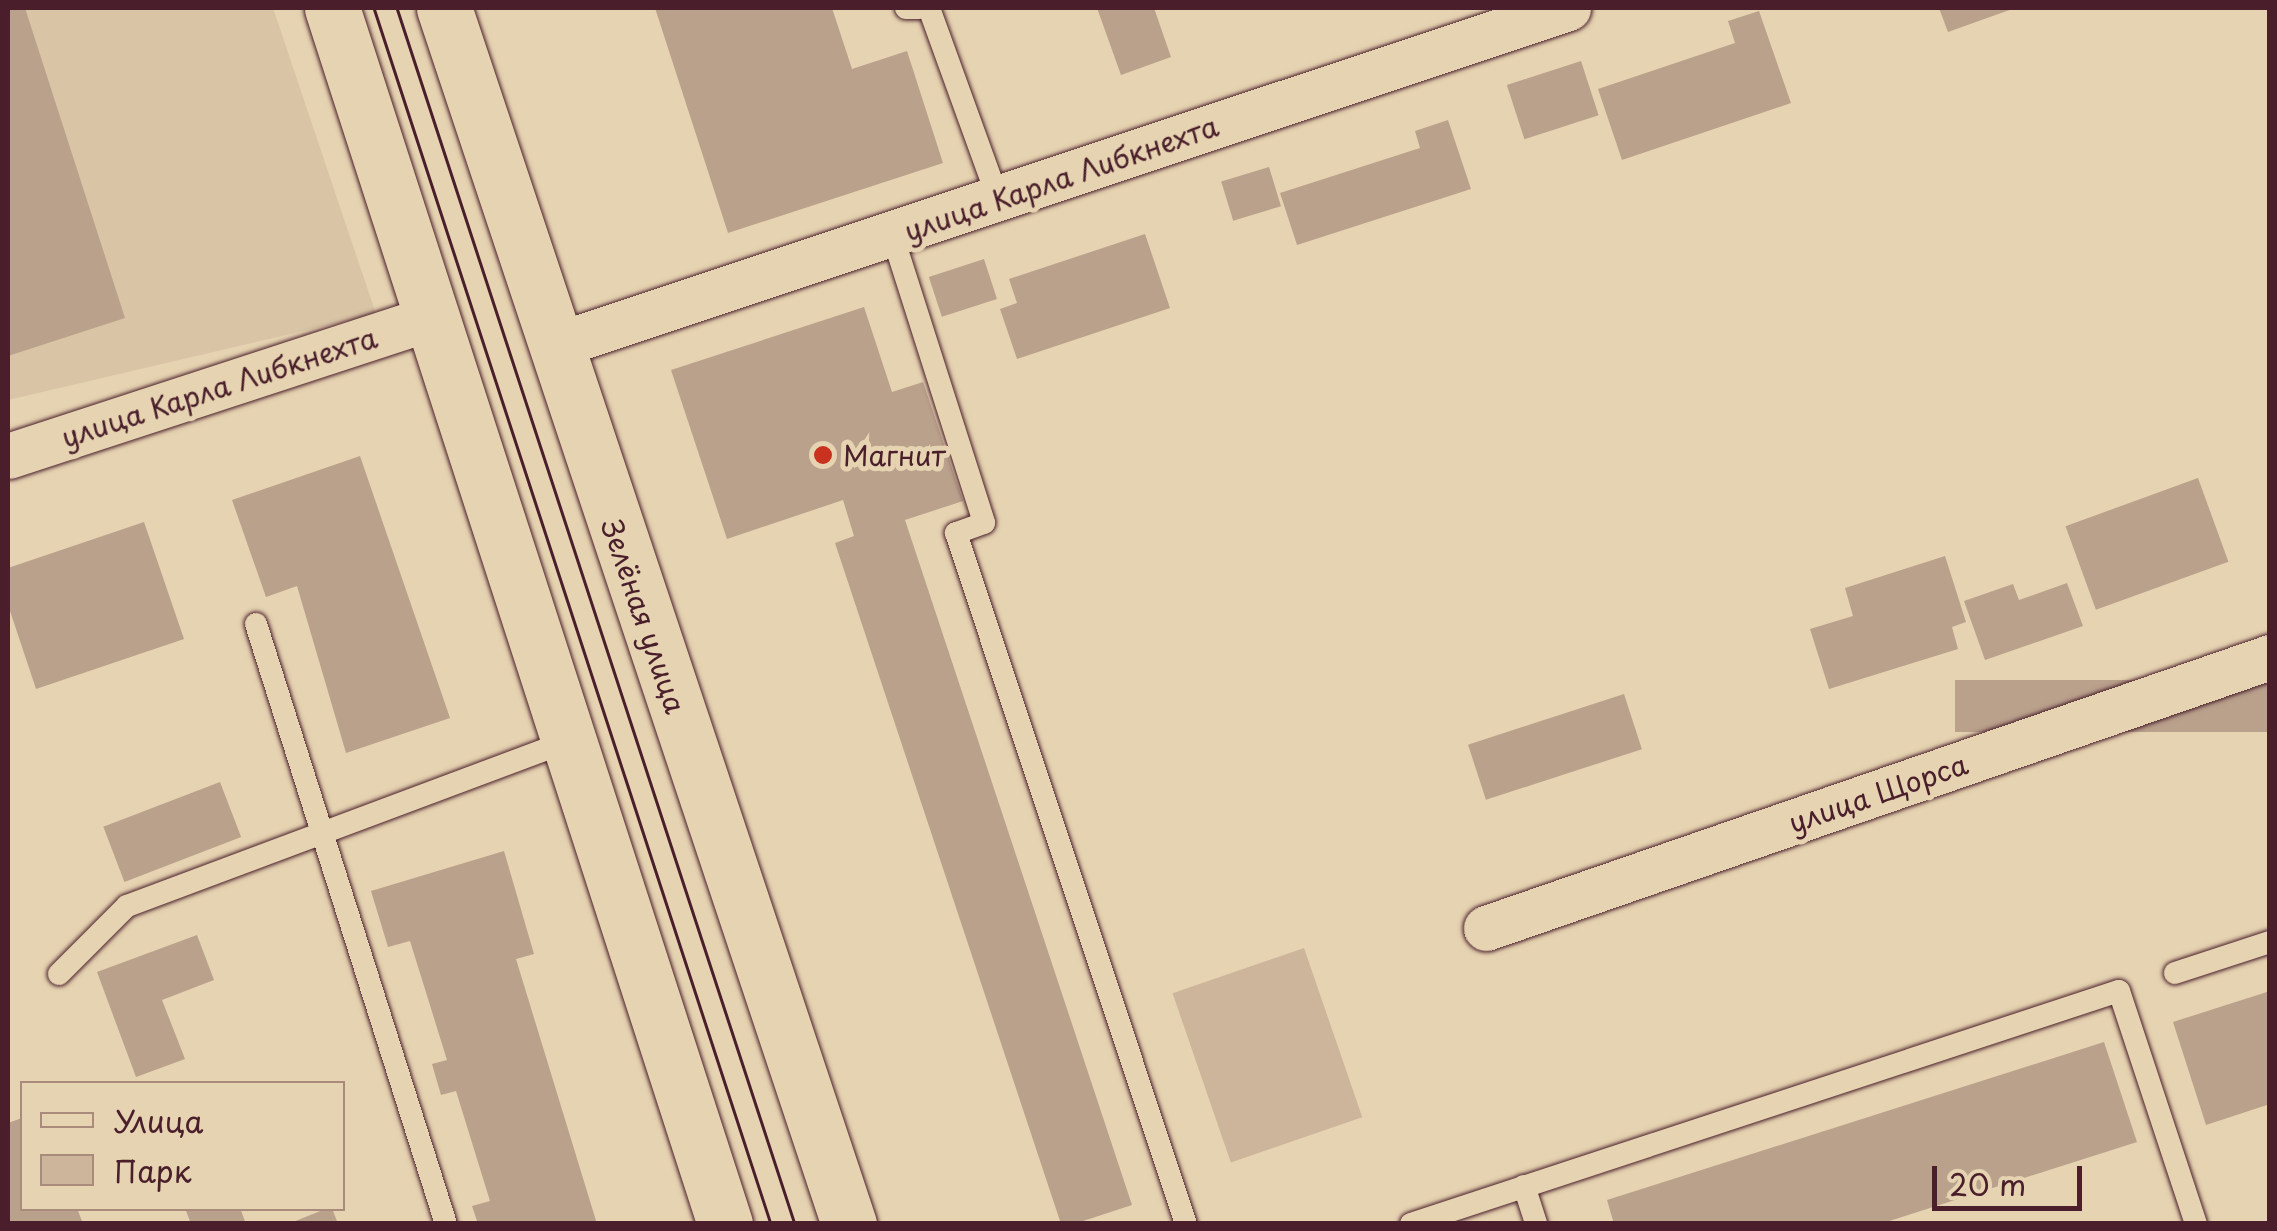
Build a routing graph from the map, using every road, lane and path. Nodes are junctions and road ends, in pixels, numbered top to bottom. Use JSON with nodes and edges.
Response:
{"nodes":[{"id":1,"x":332,"y":8,"type":"edge"},
{"id":2,"x":444,"y":8,"type":"edge"},
{"id":3,"x":906,"y":8,"type":"edge"},
{"id":4,"x":919,"y":8,"type":"edge"},
{"id":5,"x":929,"y":8,"type":"edge"},
{"id":6,"x":1568,"y":8,"type":"edge"},
{"id":7,"x":998,"y":199,"type":"junction"},
{"id":8,"x":892,"y":234,"type":"junction"},
{"id":9,"x":430,"y":318,"type":"junction"},
{"id":10,"x":554,"y":346,"type":"junction"},
{"id":11,"x":8,"y":456,"type":"edge"},
{"id":12,"x":256,"y":624,"type":"dead end"},
{"id":13,"x":2270,"y":657,"type":"edge"},
{"id":14,"x":571,"y":740,"type":"junction"},
{"id":15,"x":324,"y":833,"type":"junction"},
{"id":16,"x":1486,"y":928,"type":"dead end"},
{"id":17,"x":2270,"y":942,"type":"edge"},
{"id":18,"x":2175,"y":973,"type":"dead end"},
{"id":19,"x":58,"y":974,"type":"dead end"},
{"id":20,"x":1524,"y":1186,"type":"junction"},
{"id":21,"x":446,"y":1224,"type":"edge"},
{"id":22,"x":725,"y":1224,"type":"edge"},
{"id":23,"x":849,"y":1224,"type":"edge"},
{"id":24,"x":1186,"y":1224,"type":"edge"},
{"id":25,"x":1410,"y":1224,"type":"edge"},
{"id":26,"x":1536,"y":1224,"type":"edge"},
{"id":27,"x":2196,"y":1224,"type":"edge"}],
"edges":[{"from":1,"to":9,"type":"street"},
{"from":2,"to":10,"type":"street","name":"Зелёная улица"},
{"from":3,"to":4,"type":"lane"},
{"from":5,"to":7,"type":"lane"},
{"from":6,"to":7,"type":"street","name":"улица Карла Либкнехта"},
{"from":7,"to":8,"type":"street","name":"улица Карла Либкнехта"},
{"from":8,"to":10,"type":"street","name":"улица Карла Либкнехта"},
{"from":8,"to":24,"type":"lane"},
{"from":9,"to":11,"type":"street","name":"улица Карла Либкнехта"},
{"from":9,"to":14,"type":"street"},
{"from":10,"to":23,"type":"street","name":"Зелёная улица"},
{"from":12,"to":15,"type":"lane"},
{"from":13,"to":16,"type":"street","name":"улица Щорса"},
{"from":14,"to":15,"type":"lane"},
{"from":14,"to":22,"type":"street"},
{"from":15,"to":19,"type":"lane"},
{"from":15,"to":21,"type":"lane"},
{"from":17,"to":18,"type":"lane"},
{"from":20,"to":25,"type":"lane"},
{"from":20,"to":26,"type":"lane"},
{"from":20,"to":27,"type":"lane"}]}
